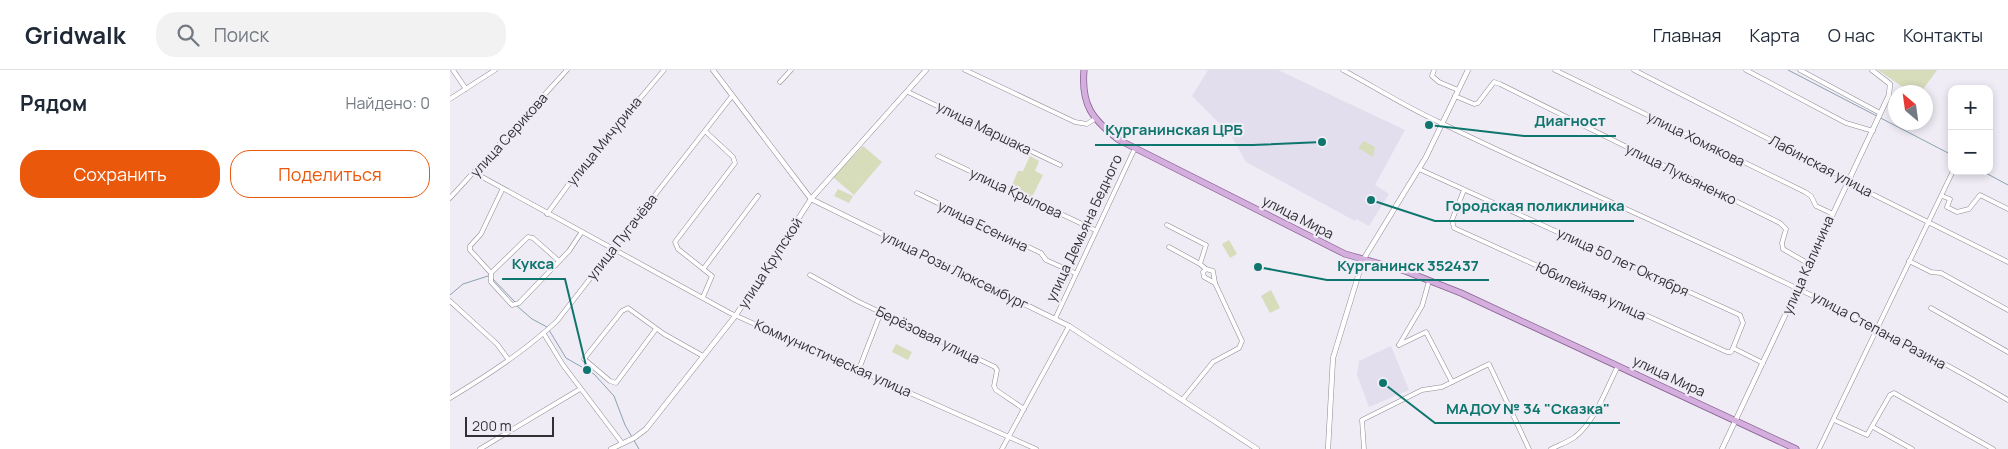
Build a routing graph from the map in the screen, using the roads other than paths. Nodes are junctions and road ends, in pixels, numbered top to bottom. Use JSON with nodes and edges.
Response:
{"nodes":[{"id":1,"x":453,"y":70,"type":"edge"},
{"id":2,"x":495,"y":70,"type":"edge"},
{"id":3,"x":567,"y":70,"type":"edge"},
{"id":4,"x":664,"y":70,"type":"edge"},
{"id":5,"x":713,"y":70,"type":"edge"},
{"id":6,"x":791,"y":70,"type":"edge"},
{"id":7,"x":926,"y":70,"type":"edge"},
{"id":8,"x":966,"y":70,"type":"edge"},
{"id":9,"x":1084,"y":70,"type":"edge"},
{"id":10,"x":1343,"y":70,"type":"edge"},
{"id":11,"x":1434,"y":70,"type":"edge"},
{"id":12,"x":1468,"y":70,"type":"edge"},
{"id":13,"x":1555,"y":70,"type":"edge"},
{"id":14,"x":1634,"y":70,"type":"edge"},
{"id":15,"x":1746,"y":70,"type":"edge"},
{"id":16,"x":1800,"y":70,"type":"edge"},
{"id":17,"x":1872,"y":70,"type":"edge"},
{"id":18,"x":780,"y":82,"type":"dead end"},
{"id":19,"x":466,"y":89,"type":"junction"},
{"id":20,"x":1458,"y":90,"type":"junction"},
{"id":21,"x":908,"y":92,"type":"junction"},
{"id":22,"x":732,"y":96,"type":"junction"},
{"id":23,"x":1455,"y":96,"type":"junction"},
{"id":24,"x":450,"y":99,"type":"edge"},
{"id":25,"x":1879,"y":114,"type":"junction"},
{"id":26,"x":1096,"y":118,"type":"junction"},
{"id":27,"x":1442,"y":124,"type":"junction"},
{"id":28,"x":705,"y":131,"type":"junction"},
{"id":29,"x":1873,"y":131,"type":"junction"},
{"id":30,"x":1135,"y":148,"type":"junction"},
{"id":31,"x":938,"y":156,"type":"dead end"},
{"id":32,"x":1060,"y":166,"type":"dead end"},
{"id":33,"x":1419,"y":168,"type":"junction"},
{"id":34,"x":475,"y":173,"type":"junction"},
{"id":35,"x":1951,"y":175,"type":"edge"},
{"id":36,"x":1847,"y":181,"type":"junction"},
{"id":37,"x":502,"y":190,"type":"junction"},
{"id":38,"x":1464,"y":190,"type":"junction"},
{"id":39,"x":917,"y":193,"type":"dead end"},
{"id":40,"x":758,"y":196,"type":"dead end"},
{"id":41,"x":1942,"y":196,"type":"junction"},
{"id":42,"x":450,"y":198,"type":"edge"},
{"id":43,"x":811,"y":199,"type":"junction"},
{"id":44,"x":2008,"y":210,"type":"edge"},
{"id":45,"x":1831,"y":213,"type":"junction"},
{"id":46,"x":547,"y":214,"type":"junction"},
{"id":47,"x":1928,"y":222,"type":"junction"},
{"id":48,"x":1167,"y":225,"type":"dead end"},
{"id":49,"x":1095,"y":230,"type":"junction"},
{"id":50,"x":582,"y":233,"type":"junction"},
{"id":51,"x":1169,"y":247,"type":"dead end"},
{"id":52,"x":613,"y":249,"type":"junction"},
{"id":53,"x":1363,"y":260,"type":"junction"},
{"id":54,"x":559,"y":261,"type":"junction"},
{"id":55,"x":1909,"y":261,"type":"junction"},
{"id":56,"x":2008,"y":262,"type":"edge"},
{"id":57,"x":1200,"y":264,"type":"junction"},
{"id":58,"x":1809,"y":264,"type":"junction"},
{"id":59,"x":704,"y":268,"type":"junction"},
{"id":60,"x":1206,"y":269,"type":"junction"},
{"id":61,"x":491,"y":273,"type":"junction"},
{"id":62,"x":1075,"y":273,"type":"junction"},
{"id":63,"x":810,"y":275,"type":"dead end"},
{"id":64,"x":1429,"y":281,"type":"junction"},
{"id":65,"x":1215,"y":283,"type":"junction"},
{"id":66,"x":1798,"y":288,"type":"junction"},
{"id":67,"x":703,"y":297,"type":"junction"},
{"id":68,"x":450,"y":301,"type":"edge"},
{"id":69,"x":1931,"y":308,"type":"dead end"},
{"id":70,"x":2008,"y":310,"type":"edge"},
{"id":71,"x":881,"y":312,"type":"junction"},
{"id":72,"x":736,"y":315,"type":"junction"},
{"id":73,"x":1055,"y":319,"type":"junction"},
{"id":74,"x":1069,"y":326,"type":"junction"},
{"id":75,"x":656,"y":329,"type":"junction"},
{"id":76,"x":1877,"y":329,"type":"junction"},
{"id":77,"x":544,"y":334,"type":"junction"},
{"id":78,"x":1733,"y":348,"type":"junction"},
{"id":79,"x":2008,"y":352,"type":"edge"},
{"id":80,"x":703,"y":356,"type":"junction"},
{"id":81,"x":508,"y":359,"type":"junction"},
{"id":82,"x":1763,"y":363,"type":"junction"},
{"id":83,"x":1618,"y":366,"type":"junction"},
{"id":84,"x":859,"y":369,"type":"junction"},
{"id":85,"x":1452,"y":382,"type":"junction"},
{"id":86,"x":580,"y":389,"type":"junction"},
{"id":87,"x":450,"y":398,"type":"edge"},
{"id":88,"x":1183,"y":399,"type":"junction"},
{"id":89,"x":2008,"y":400,"type":"edge"},
{"id":90,"x":1024,"y":409,"type":"junction"},
{"id":91,"x":1834,"y":420,"type":"junction"},
{"id":92,"x":1736,"y":421,"type":"junction"},
{"id":93,"x":1873,"y":427,"type":"junction"},
{"id":94,"x":1009,"y":436,"type":"junction"},
{"id":95,"x":620,"y":446,"type":"edge"},
{"id":96,"x":480,"y":449,"type":"edge"},
{"id":97,"x":611,"y":449,"type":"edge"},
{"id":98,"x":1002,"y":449,"type":"edge"},
{"id":99,"x":1036,"y":449,"type":"edge"},
{"id":100,"x":1257,"y":449,"type":"edge"},
{"id":101,"x":1328,"y":449,"type":"edge"},
{"id":102,"x":1364,"y":449,"type":"edge"},
{"id":103,"x":1529,"y":449,"type":"edge"},
{"id":104,"x":1550,"y":449,"type":"edge"},
{"id":105,"x":1722,"y":449,"type":"edge"},
{"id":106,"x":1796,"y":449,"type":"edge"},
{"id":107,"x":1820,"y":449,"type":"edge"},
{"id":108,"x":1912,"y":449,"type":"edge"},
{"id":109,"x":1993,"y":449,"type":"edge"}],
"edges":[{"from":1,"to":19,"type":"street"},
{"from":2,"to":19,"type":"street"},
{"from":3,"to":34,"type":"street","name":"улица Серикова"},
{"from":4,"to":46,"type":"street","name":"улица Мичурина"},
{"from":5,"to":22,"type":"street","name":"улица Розы Люксембург"},
{"from":6,"to":18,"type":"street"},
{"from":7,"to":21,"type":"street","name":"улица Крупской"},
{"from":8,"to":26,"type":"street"},
{"from":9,"to":26,"type":"main road"},
{"from":10,"to":27,"type":"street","name":"улица Степана Разина"},
{"from":11,"to":20,"type":"street"},
{"from":12,"to":20,"type":"street"},
{"from":13,"to":45,"type":"street","name":"улица Хомякова"},
{"from":14,"to":36,"type":"street","name":"Лабинская улица"},
{"from":15,"to":29,"type":"street"},
{"from":16,"to":25,"type":"street"},
{"from":17,"to":25,"type":"street","name":"улица Калинина"},
{"from":19,"to":24,"type":"street"},
{"from":20,"to":23,"type":"street"},
{"from":21,"to":32,"type":"street","name":"улица Маршака"},
{"from":21,"to":43,"type":"street","name":"улица Крупской"},
{"from":22,"to":28,"type":"street","name":"улица Пугачёва"},
{"from":22,"to":43,"type":"street","name":"улица Розы Люксембург"},
{"from":23,"to":27,"type":"street"},
{"from":23,"to":58,"type":"street","name":"улица Лукьяненко"},
{"from":25,"to":29,"type":"street","name":"улица Калинина"},
{"from":26,"to":30,"type":"main road","name":"улица Мира"},
{"from":27,"to":33,"type":"street"},
{"from":27,"to":66,"type":"street","name":"улица Степана Разина"},
{"from":28,"to":52,"type":"street","name":"улица Пугачёва"},
{"from":28,"to":59,"type":"street"},
{"from":29,"to":36,"type":"street","name":"улица Калинина"},
{"from":30,"to":49,"type":"street","name":"улица Демьяна Бедного"},
{"from":30,"to":53,"type":"main road","name":"улица Мира"},
{"from":31,"to":49,"type":"street","name":"улица Крылова"},
{"from":33,"to":38,"type":"street","name":"улица 50 лет Октября"},
{"from":33,"to":53,"type":"street"},
{"from":34,"to":37,"type":"street","name":"Коммунистическая улица"},
{"from":34,"to":42,"type":"street","name":"улица Серикова"},
{"from":35,"to":41,"type":"street"},
{"from":36,"to":45,"type":"street","name":"улица Калинина"},
{"from":36,"to":47,"type":"street","name":"Лабинская улица"},
{"from":37,"to":46,"type":"street","name":"Коммунистическая улица"},
{"from":37,"to":61,"type":"street"},
{"from":38,"to":78,"type":"street","name":"улица 50 лет Октября"},
{"from":38,"to":78,"type":"street","name":"Юбилейная улица"},
{"from":39,"to":62,"type":"street","name":"улица Есенина"},
{"from":40,"to":59,"type":"street"},
{"from":41,"to":44,"type":"street"},
{"from":41,"to":47,"type":"street"},
{"from":43,"to":72,"type":"street","name":"улица Крупской"},
{"from":43,"to":73,"type":"street","name":"улица Розы Люксембург"},
{"from":45,"to":58,"type":"street","name":"улица Калинина"},
{"from":46,"to":50,"type":"street","name":"Коммунистическая улица"},
{"from":47,"to":55,"type":"street"},
{"from":47,"to":56,"type":"street","name":"Лабинская улица"},
{"from":48,"to":57,"type":"street"},
{"from":49,"to":62,"type":"street","name":"улица Демьяна Бедного"},
{"from":50,"to":52,"type":"street","name":"Коммунистическая улица"},
{"from":50,"to":54,"type":"street"},
{"from":51,"to":57,"type":"street"},
{"from":52,"to":67,"type":"street","name":"Коммунистическая улица"},
{"from":52,"to":77,"type":"street","name":"улица Пугачёва"},
{"from":53,"to":64,"type":"main road","name":"улица Мира"},
{"from":53,"to":101,"type":"street"},
{"from":54,"to":61,"type":"street"},
{"from":54,"to":61,"type":"street"},
{"from":55,"to":70,"type":"street"},
{"from":55,"to":76,"type":"street"},
{"from":57,"to":60,"type":"street"},
{"from":58,"to":66,"type":"street","name":"улица Калинина"},
{"from":59,"to":67,"type":"street"},
{"from":60,"to":65,"type":"street"},
{"from":60,"to":65,"type":"street"},
{"from":62,"to":73,"type":"street","name":"улица Демьяна Бедного"},
{"from":63,"to":71,"type":"street","name":"Берёзовая улица"},
{"from":64,"to":83,"type":"main road","name":"улица Мира"},
{"from":64,"to":85,"type":"street"},
{"from":65,"to":88,"type":"street"},
{"from":66,"to":76,"type":"street","name":"улица Степана Разина"},
{"from":66,"to":82,"type":"street","name":"улица Калинина"},
{"from":67,"to":72,"type":"street","name":"Коммунистическая улица"},
{"from":68,"to":81,"type":"street"},
{"from":69,"to":79,"type":"street"},
{"from":71,"to":84,"type":"street"},
{"from":71,"to":90,"type":"street","name":"Берёзовая улица"},
{"from":72,"to":80,"type":"street","name":"улица Крупской"},
{"from":72,"to":84,"type":"street","name":"Коммунистическая улица"},
{"from":73,"to":74,"type":"street","name":"улица Розы Люксембург"},
{"from":74,"to":88,"type":"street","name":"улица Розы Люксембург"},
{"from":74,"to":90,"type":"street"},
{"from":75,"to":75,"type":"street"},
{"from":75,"to":80,"type":"street"},
{"from":76,"to":89,"type":"street","name":"улица Степана Разина"},
{"from":76,"to":91,"type":"street"},
{"from":77,"to":81,"type":"street","name":"улица Пугачёва"},
{"from":77,"to":86,"type":"street"},
{"from":78,"to":82,"type":"street","name":"Юбилейная улица"},
{"from":80,"to":95,"type":"street","name":"улица Крупской"},
{"from":81,"to":87,"type":"street","name":"улица Пугачёва"},
{"from":82,"to":92,"type":"street","name":"улица Калинина"},
{"from":83,"to":92,"type":"main road","name":"улица Мира"},
{"from":83,"to":104,"type":"street"},
{"from":84,"to":94,"type":"street","name":"Коммунистическая улица"},
{"from":85,"to":102,"type":"street"},
{"from":85,"to":103,"type":"street"},
{"from":86,"to":95,"type":"street"},
{"from":86,"to":96,"type":"street"},
{"from":88,"to":100,"type":"street","name":"улица Розы Люксембург"},
{"from":90,"to":94,"type":"street"},
{"from":91,"to":93,"type":"street"},
{"from":91,"to":107,"type":"street"},
{"from":92,"to":105,"type":"street","name":"улица Калинина"},
{"from":92,"to":106,"type":"main road","name":"улица Мира"},
{"from":93,"to":108,"type":"street"},
{"from":93,"to":109,"type":"street"},
{"from":94,"to":98,"type":"street"},
{"from":94,"to":99,"type":"street","name":"Коммунистическая улица"},
{"from":95,"to":97,"type":"street","name":"улица Крупской"}]}
